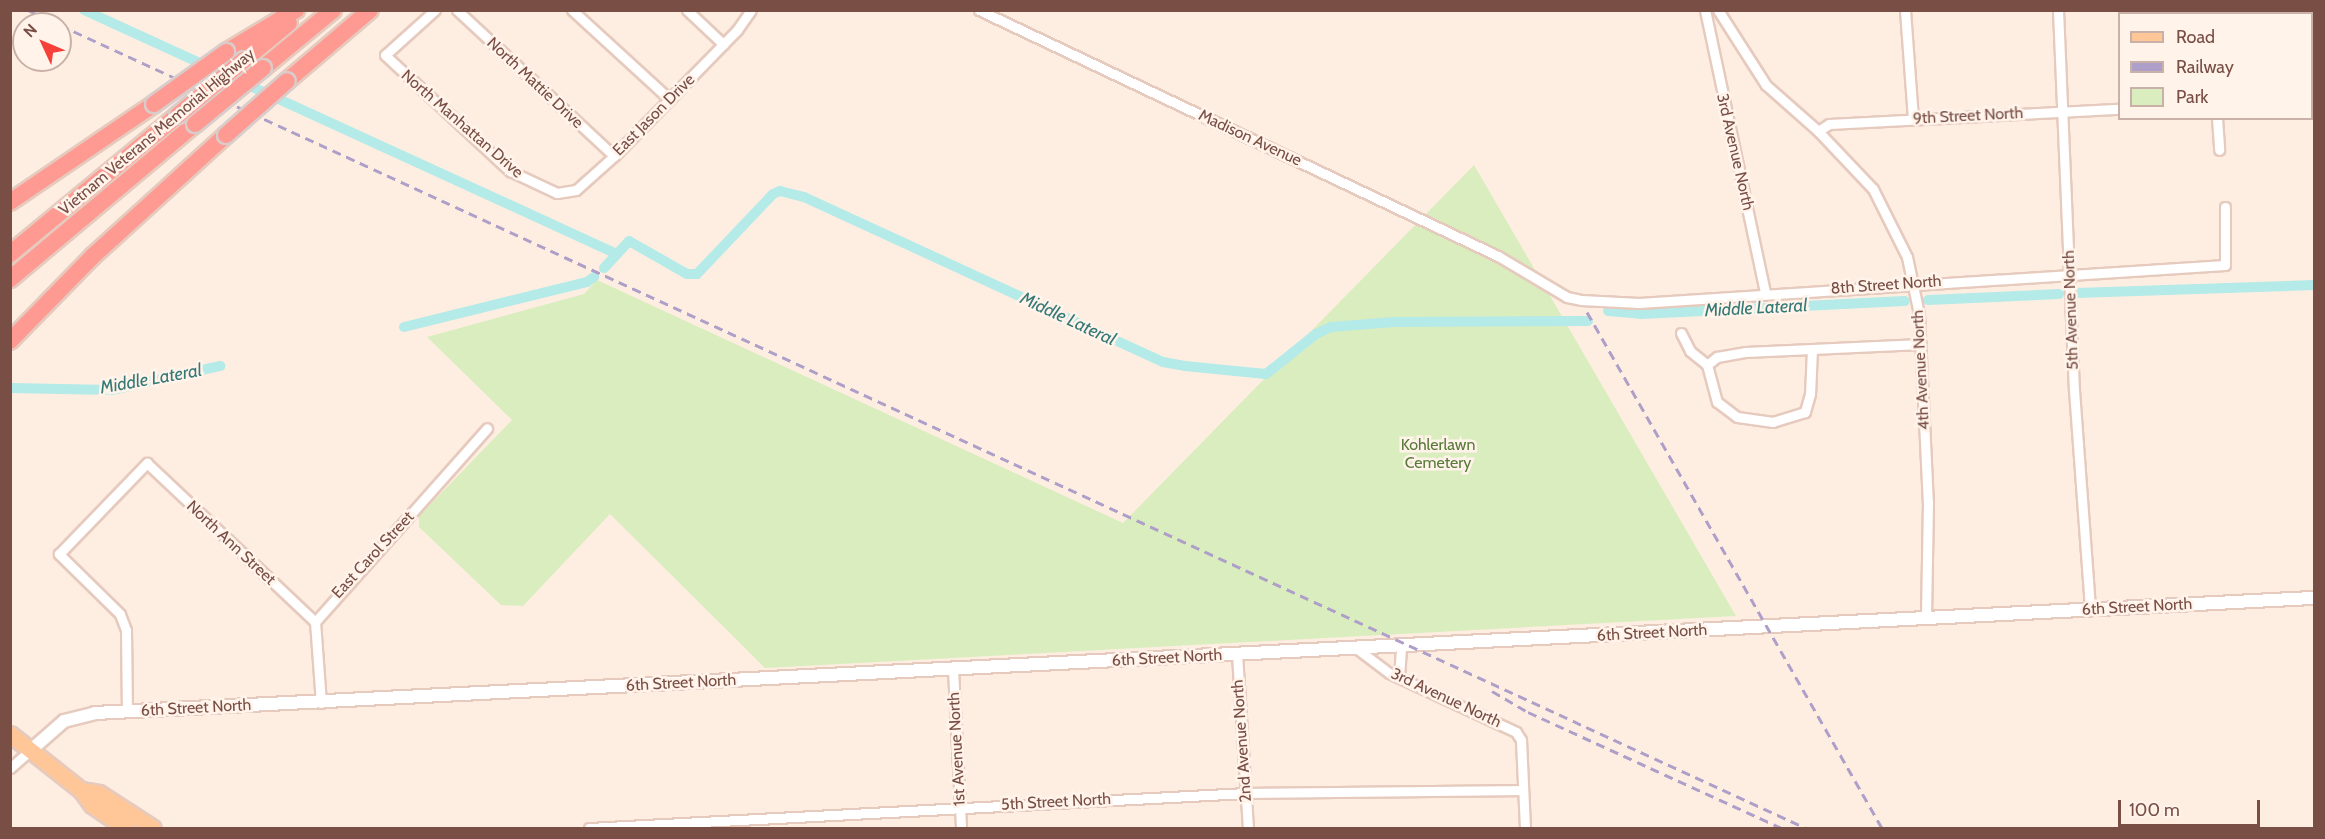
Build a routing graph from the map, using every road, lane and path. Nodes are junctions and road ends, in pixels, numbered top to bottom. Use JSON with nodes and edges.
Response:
{"nodes":[{"id":1,"x":296,"y":10,"type":"edge"},
{"id":2,"x":304,"y":10,"type":"edge"},
{"id":3,"x":333,"y":10,"type":"edge"},
{"id":4,"x":370,"y":10,"type":"edge"},
{"id":5,"x":435,"y":10,"type":"edge"},
{"id":6,"x":457,"y":10,"type":"edge"},
{"id":7,"x":572,"y":10,"type":"edge"},
{"id":8,"x":687,"y":10,"type":"edge"},
{"id":9,"x":751,"y":10,"type":"edge"},
{"id":10,"x":979,"y":10,"type":"edge"},
{"id":11,"x":1705,"y":10,"type":"edge"},
{"id":12,"x":1718,"y":10,"type":"edge"},
{"id":13,"x":1905,"y":10,"type":"edge"},
{"id":14,"x":2058,"y":10,"type":"edge"},
{"id":15,"x":723,"y":44,"type":"junction"},
{"id":16,"x":669,"y":99,"type":"junction"},
{"id":17,"x":2118,"y":109,"type":"edge"},
{"id":18,"x":2063,"y":111,"type":"junction"},
{"id":19,"x":1913,"y":118,"type":"junction"},
{"id":20,"x":2217,"y":120,"type":"edge"},
{"id":21,"x":1818,"y":131,"type":"junction"},
{"id":22,"x":2219,"y":150,"type":"dead end"},
{"id":23,"x":614,"y":156,"type":"junction"},
{"id":24,"x":542,"y":188,"type":"joint"},
{"id":25,"x":10,"y":202,"type":"edge"},
{"id":26,"x":2225,"y":207,"type":"dead end"},
{"id":27,"x":10,"y":254,"type":"edge"},
{"id":28,"x":1519,"y":268,"type":"joint"},
{"id":29,"x":2069,"y":274,"type":"junction"},
{"id":30,"x":10,"y":279,"type":"edge"},
{"id":31,"x":1914,"y":282,"type":"junction"},
{"id":32,"x":1765,"y":293,"type":"junction"},
{"id":33,"x":1681,"y":333,"type":"dead end"},
{"id":34,"x":10,"y":341,"type":"edge"},
{"id":35,"x":1921,"y":344,"type":"junction"},
{"id":36,"x":1812,"y":349,"type":"junction"},
{"id":37,"x":1707,"y":365,"type":"junction"},
{"id":38,"x":486,"y":428,"type":"dead end"},
{"id":39,"x":2314,"y":598,"type":"edge"},
{"id":40,"x":2090,"y":610,"type":"junction"},
{"id":41,"x":1926,"y":618,"type":"junction"},
{"id":42,"x":315,"y":622,"type":"junction"},
{"id":43,"x":1401,"y":646,"type":"junction"},
{"id":44,"x":1356,"y":648,"type":"junction"},
{"id":45,"x":1237,"y":654,"type":"junction"},
{"id":46,"x":952,"y":669,"type":"junction"},
{"id":47,"x":1399,"y":677,"type":"junction"},
{"id":48,"x":321,"y":703,"type":"junction"},
{"id":49,"x":127,"y":712,"type":"junction"},
{"id":50,"x":10,"y":734,"type":"edge"},
{"id":51,"x":31,"y":750,"type":"junction"},
{"id":52,"x":10,"y":768,"type":"edge"},
{"id":53,"x":81,"y":790,"type":"junction"},
{"id":54,"x":1523,"y":790,"type":"junction"},
{"id":55,"x":1246,"y":792,"type":"junction"},
{"id":56,"x":960,"y":807,"type":"junction"},
{"id":57,"x":126,"y":828,"type":"edge"},
{"id":58,"x":153,"y":828,"type":"edge"},
{"id":59,"x":588,"y":828,"type":"edge"},
{"id":60,"x":961,"y":828,"type":"edge"},
{"id":61,"x":1248,"y":828,"type":"edge"},
{"id":62,"x":1526,"y":828,"type":"edge"}],
"edges":[{"from":1,"to":25,"type":"highway","bridge":true},
{"from":2,"to":27,"type":"highway","name":"Vietnam Veterans Memorial Highway","bridge":true},
{"from":3,"to":30,"type":"highway","name":"Vietnam Veterans Memorial Highway","bridge":true},
{"from":4,"to":34,"type":"highway","bridge":true},
{"from":5,"to":24,"type":"street","name":"North Manhattan Drive"},
{"from":6,"to":23,"type":"street","name":"North Mattie Drive"},
{"from":7,"to":16,"type":"street"},
{"from":8,"to":15,"type":"street"},
{"from":9,"to":15,"type":"street","name":"East Jason Drive"},
{"from":10,"to":28,"type":"street","name":"Madison Avenue"},
{"from":11,"to":32,"type":"street","name":"3rd Avenue North"},
{"from":12,"to":21,"type":"street","name":"4th Avenue North"},
{"from":13,"to":19,"type":"street"},
{"from":14,"to":18,"type":"street","name":"5th Avenue North"},
{"from":15,"to":16,"type":"street","name":"East Jason Drive"},
{"from":16,"to":23,"type":"street","name":"East Jason Drive"},
{"from":17,"to":18,"type":"street","name":"9th Street North"},
{"from":18,"to":19,"type":"street","name":"9th Street North"},
{"from":18,"to":29,"type":"street","name":"5th Avenue North"},
{"from":19,"to":21,"type":"street","name":"9th Street North"},
{"from":20,"to":22,"type":"street"},
{"from":21,"to":31,"type":"street","name":"4th Avenue North"},
{"from":23,"to":24,"type":"street","name":"East Jason Drive"},
{"from":26,"to":29,"type":"street","name":"8th Street North"},
{"from":28,"to":32,"type":"street","name":"8th Street North"},
{"from":29,"to":31,"type":"street","name":"8th Street North"},
{"from":29,"to":40,"type":"street","name":"5th Avenue North"},
{"from":31,"to":32,"type":"street","name":"8th Street North"},
{"from":31,"to":35,"type":"street","name":"4th Avenue North"},
{"from":33,"to":37,"type":"street"},
{"from":35,"to":36,"type":"street"},
{"from":35,"to":41,"type":"street","name":"4th Avenue North"},
{"from":36,"to":37,"type":"street"},
{"from":36,"to":37,"type":"street"},
{"from":38,"to":42,"type":"street","name":"East Carol Street"},
{"from":39,"to":40,"type":"street","name":"6th Street North"},
{"from":40,"to":41,"type":"street","name":"6th Street North"},
{"from":41,"to":43,"type":"street","name":"6th Street North"},
{"from":42,"to":48,"type":"street"},
{"from":42,"to":49,"type":"street","name":"North Ann Street"},
{"from":43,"to":44,"type":"street","name":"6th Street North"},
{"from":43,"to":47,"type":"street"},
{"from":44,"to":45,"type":"street","name":"6th Street North"},
{"from":44,"to":47,"type":"street","name":"3rd Avenue North"},
{"from":45,"to":46,"type":"street","name":"6th Street North"},
{"from":45,"to":55,"type":"street","name":"2nd Avenue North"},
{"from":46,"to":48,"type":"street","name":"6th Street North"},
{"from":46,"to":56,"type":"street","name":"1st Avenue North"},
{"from":47,"to":54,"type":"street","name":"3rd Avenue North"},
{"from":48,"to":49,"type":"street","name":"6th Street North"},
{"from":49,"to":51,"type":"street","name":"6th Street North"},
{"from":50,"to":51,"type":"main road"},
{"from":51,"to":52,"type":"street"},
{"from":51,"to":53,"type":"main road"},
{"from":53,"to":57,"type":"main road"},
{"from":53,"to":58,"type":"main road"},
{"from":54,"to":55,"type":"street","name":"5th Street North"},
{"from":54,"to":62,"type":"street","name":"3rd Avenue North"},
{"from":55,"to":56,"type":"street","name":"5th Street North"},
{"from":55,"to":61,"type":"street","name":"2nd Avenue North"},
{"from":56,"to":59,"type":"street","name":"5th Street North"},
{"from":56,"to":60,"type":"street","name":"1st Avenue North"}]}
